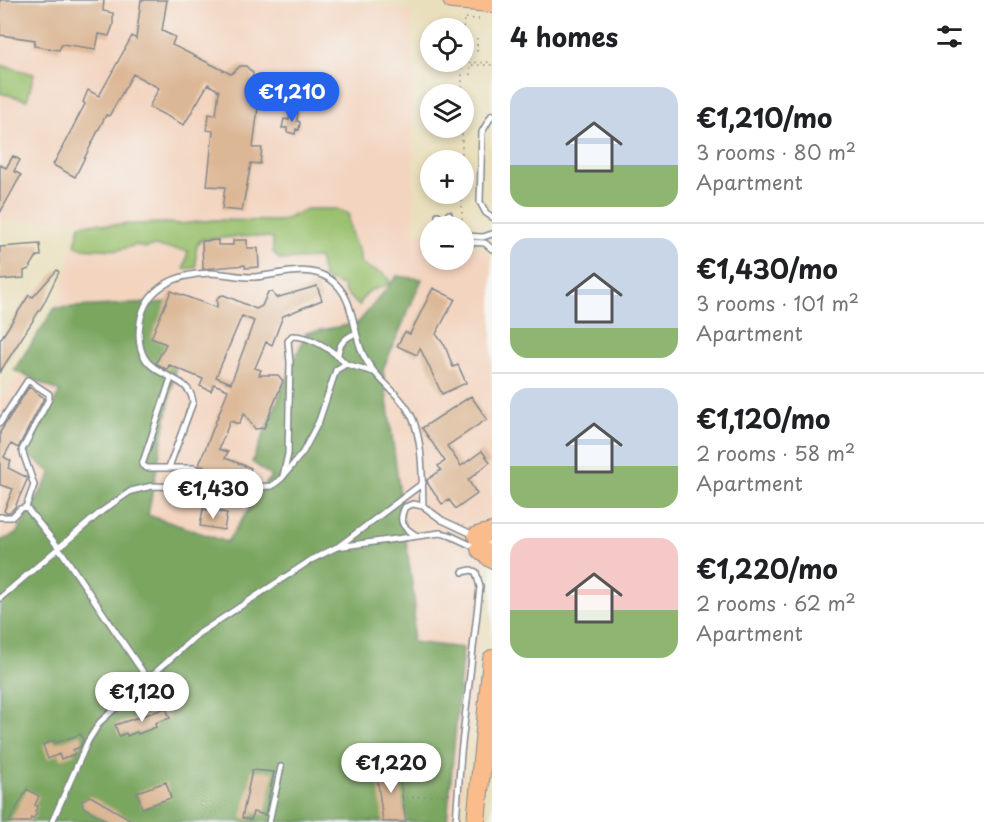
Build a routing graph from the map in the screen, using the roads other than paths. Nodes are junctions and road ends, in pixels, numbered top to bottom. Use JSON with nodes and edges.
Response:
{"nodes":[{"id":1,"x":452,"y":0,"type":"edge"},
{"id":2,"x":492,"y":3,"type":"edge"},
{"id":3,"x":492,"y":115,"type":"edge"},
{"id":4,"x":492,"y":217,"type":"edge"},
{"id":5,"x":492,"y":234,"type":"edge"},
{"id":6,"x":474,"y":237,"type":"edge"},
{"id":7,"x":474,"y":242,"type":"edge"},
{"id":8,"x":492,"y":249,"type":"edge"},
{"id":9,"x":356,"y":333,"type":"junction"},
{"id":10,"x":338,"y":356,"type":"junction"},
{"id":11,"x":346,"y":364,"type":"junction"},
{"id":12,"x":374,"y":372,"type":"junction"},
{"id":13,"x":171,"y":378,"type":"junction"},
{"id":14,"x":0,"y":423,"type":"edge"},
{"id":15,"x":169,"y":467,"type":"junction"},
{"id":16,"x":282,"y":478,"type":"junction"},
{"id":17,"x":423,"y":483,"type":"junction"},
{"id":18,"x":229,"y":485,"type":"junction"},
{"id":19,"x":423,"y":506,"type":"junction"},
{"id":20,"x":26,"y":507,"type":"junction"},
{"id":21,"x":0,"y":517,"type":"edge"},
{"id":22,"x":417,"y":536,"type":"junction"},
{"id":23,"x":487,"y":545,"type":"edge"},
{"id":24,"x":338,"y":547,"type":"junction"},
{"id":25,"x":59,"y":548,"type":"junction"},
{"id":26,"x":463,"y":572,"type":"dead end"},
{"id":27,"x":0,"y":598,"type":"edge"},
{"id":28,"x":492,"y":659,"type":"edge"},
{"id":29,"x":149,"y":681,"type":"junction"},
{"id":30,"x":281,"y":767,"type":"dead end"},
{"id":31,"x":52,"y":822,"type":"edge"},
{"id":32,"x":269,"y":822,"type":"edge"},
{"id":33,"x":456,"y":822,"type":"edge"},
{"id":34,"x":476,"y":822,"type":"edge"}],
"edges":[{"from":1,"to":2,"type":"main road"},
{"from":3,"to":4,"type":"lane"},
{"from":5,"to":6,"type":"lane"},
{"from":7,"to":8,"type":"lane"},
{"from":9,"to":10,"type":"lane"},
{"from":9,"to":12,"type":"lane"},
{"from":9,"to":13,"type":"lane"},
{"from":10,"to":11,"type":"lane"},
{"from":10,"to":16,"type":"lane"},
{"from":11,"to":12,"type":"lane"},
{"from":11,"to":16,"type":"lane"},
{"from":12,"to":17,"type":"lane"},
{"from":13,"to":15,"type":"lane"},
{"from":13,"to":15,"type":"lane"},
{"from":14,"to":20,"type":"lane"},
{"from":15,"to":18,"type":"lane"},
{"from":16,"to":18,"type":"lane"},
{"from":17,"to":19,"type":"lane"},
{"from":17,"to":24,"type":"lane"},
{"from":18,"to":25,"type":"lane"},
{"from":19,"to":22,"type":"lane"},
{"from":19,"to":23,"type":"lane"},
{"from":20,"to":21,"type":"lane"},
{"from":20,"to":25,"type":"lane"},
{"from":22,"to":23,"type":"lane"},
{"from":22,"to":24,"type":"lane"},
{"from":24,"to":29,"type":"lane"},
{"from":25,"to":27,"type":"lane"},
{"from":25,"to":29,"type":"lane"},
{"from":26,"to":33,"type":"lane"},
{"from":28,"to":34,"type":"main road"},
{"from":29,"to":31,"type":"lane"},
{"from":30,"to":32,"type":"lane"}]}
